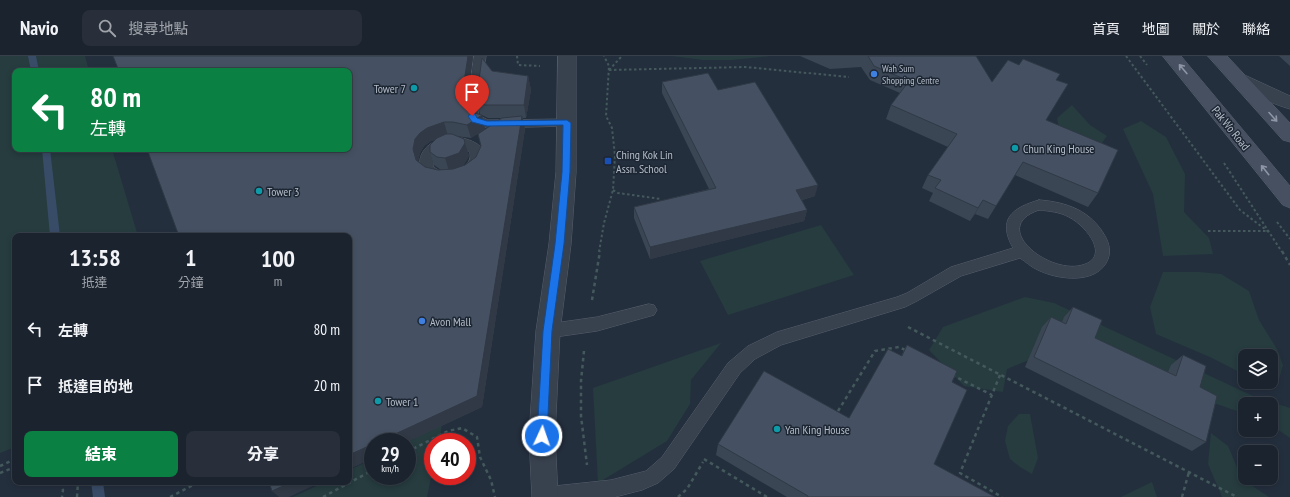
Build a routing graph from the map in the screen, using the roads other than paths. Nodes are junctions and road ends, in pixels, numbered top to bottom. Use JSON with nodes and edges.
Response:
{"nodes":[{"id":1,"x":480,"y":56,"type":"edge"},
{"id":2,"x":567,"y":56,"type":"edge"},
{"id":3,"x":1172,"y":56,"type":"edge"},
{"id":4,"x":1217,"y":56,"type":"edge"},
{"id":5,"x":1238,"y":78,"type":"junction"},
{"id":6,"x":1290,"y":103,"type":"edge"},
{"id":7,"x":567,"y":123,"type":"junction"},
{"id":8,"x":487,"y":132,"type":"junction"},
{"id":9,"x":1290,"y":135,"type":"edge"},
{"id":10,"x":441,"y":144,"type":"junction"},
{"id":11,"x":472,"y":146,"type":"junction"},
{"id":12,"x":1290,"y":200,"type":"edge"},
{"id":13,"x":1023,"y":251,"type":"junction"},
{"id":14,"x":649,"y":310,"type":"dead end"},
{"id":15,"x":548,"y":331,"type":"junction"},
{"id":16,"x":545,"y":496,"type":"edge"}],
"edges":[{"from":1,"to":8,"type":"lane"},
{"from":2,"to":7,"type":"street"},
{"from":12,"to":3,"type":"main road","name":"Pak Wo Road","one_way":true},
{"from":4,"to":5,"type":"main road"},
{"from":5,"to":6,"type":"street"},
{"from":5,"to":9,"type":"main road","one_way":true},
{"from":7,"to":8,"type":"lane"},
{"from":7,"to":15,"type":"street"},
{"from":8,"to":10,"type":"lane"},
{"from":8,"to":11,"type":"lane"},
{"from":10,"to":11,"type":"lane"},
{"from":10,"to":11,"type":"lane"},
{"from":13,"to":13,"type":"lane"},
{"from":13,"to":16,"type":"lane"},
{"from":14,"to":15,"type":"lane"},
{"from":15,"to":16,"type":"street"}]}
